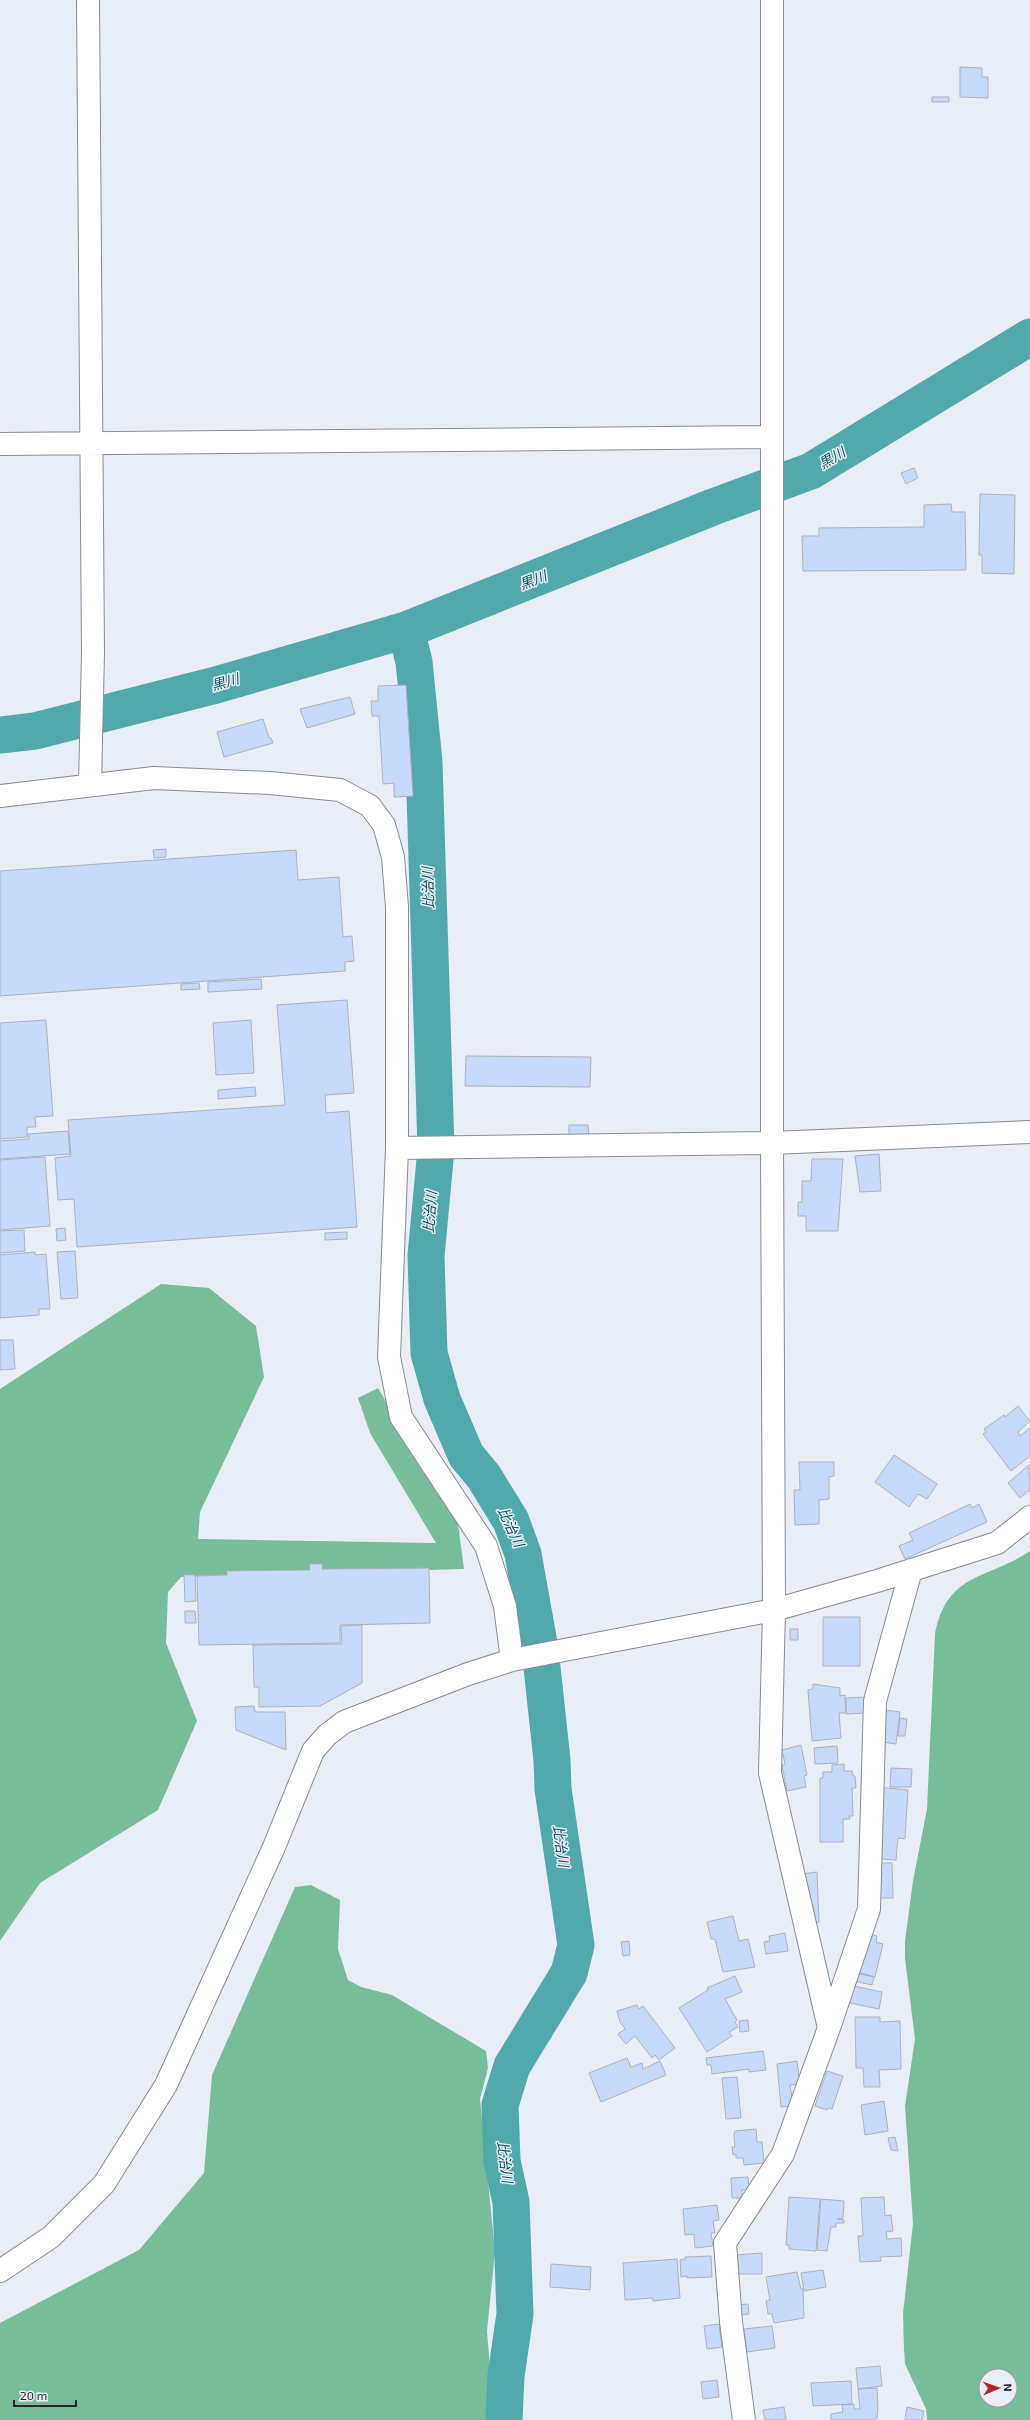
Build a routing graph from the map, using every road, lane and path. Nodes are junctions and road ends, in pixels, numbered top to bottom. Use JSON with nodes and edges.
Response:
{"nodes":[{"id":1,"x":88,"y":0,"type":"edge"},
{"id":2,"x":772,"y":0,"type":"edge"},
{"id":3,"x":772,"y":437,"type":"junction"},
{"id":4,"x":0,"y":444,"type":"edge"},
{"id":5,"x":91,"y":445,"type":"junction"},
{"id":6,"x":90,"y":777,"type":"junction"},
{"id":7,"x":0,"y":796,"type":"edge"},
{"id":8,"x":1030,"y":1132,"type":"edge"},
{"id":9,"x":772,"y":1143,"type":"junction"},
{"id":10,"x":397,"y":1148,"type":"junction"},
{"id":11,"x":1030,"y":1517,"type":"edge"},
{"id":12,"x":911,"y":1570,"type":"junction"},
{"id":13,"x":774,"y":1610,"type":"junction"},
{"id":14,"x":512,"y":1660,"type":"junction"},
{"id":15,"x":829,"y":2028,"type":"junction"},
{"id":16,"x":0,"y":2270,"type":"edge"},
{"id":17,"x":744,"y":2420,"type":"edge"}],
"edges":[{"from":1,"to":5,"type":"street"},
{"from":2,"to":3,"type":"street"},
{"from":3,"to":5,"type":"street"},
{"from":3,"to":9,"type":"street"},
{"from":4,"to":5,"type":"street"},
{"from":5,"to":6,"type":"street"},
{"from":6,"to":7,"type":"street"},
{"from":6,"to":10,"type":"street"},
{"from":8,"to":9,"type":"street"},
{"from":9,"to":10,"type":"street"},
{"from":9,"to":13,"type":"street"},
{"from":10,"to":14,"type":"street"},
{"from":11,"to":12,"type":"street"},
{"from":12,"to":13,"type":"street"},
{"from":12,"to":15,"type":"street"},
{"from":13,"to":14,"type":"street"},
{"from":13,"to":15,"type":"street"},
{"from":14,"to":16,"type":"street"},
{"from":15,"to":17,"type":"street"}]}
